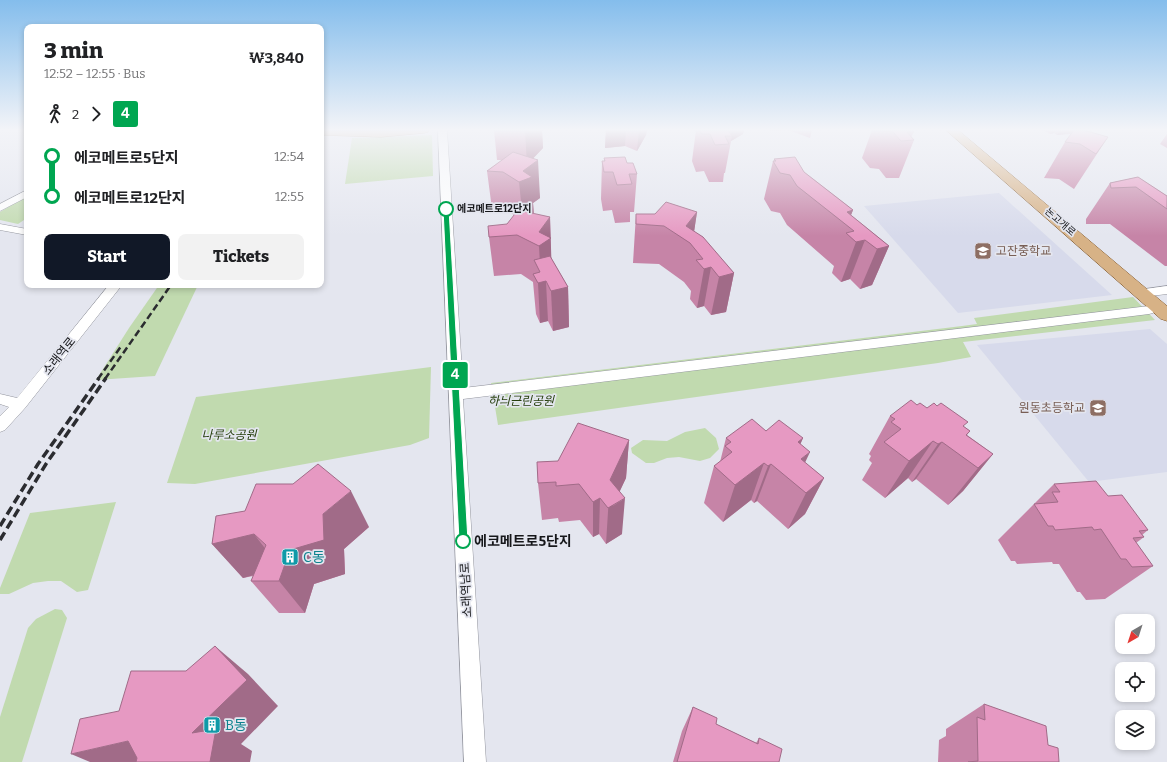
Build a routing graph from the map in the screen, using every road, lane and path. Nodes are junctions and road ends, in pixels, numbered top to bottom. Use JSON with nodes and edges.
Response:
{"nodes":[{"id":1,"x":444,"y":166,"type":"edge"},
{"id":2,"x":993,"y":166,"type":"edge"},
{"id":3,"x":24,"y":194,"type":"edge"},
{"id":4,"x":0,"y":208,"type":"edge"},
{"id":5,"x":0,"y":227,"type":"edge"},
{"id":6,"x":24,"y":231,"type":"edge"},
{"id":7,"x":114,"y":288,"type":"edge"},
{"id":8,"x":1167,"y":290,"type":"edge"},
{"id":9,"x":1142,"y":293,"type":"junction"},
{"id":10,"x":1149,"y":310,"type":"dead end"},
{"id":11,"x":1167,"y":315,"type":"edge"},
{"id":12,"x":456,"y":394,"type":"junction"},
{"id":13,"x":0,"y":399,"type":"edge"},
{"id":14,"x":20,"y":404,"type":"junction"},
{"id":15,"x":0,"y":426,"type":"edge"},
{"id":16,"x":475,"y":762,"type":"edge"}],
"edges":[{"from":1,"to":12,"type":"street","name":"소래역남로"},
{"from":2,"to":9,"type":"main road","name":"논고개로"},
{"from":3,"to":4,"type":"street"},
{"from":5,"to":6,"type":"street"},
{"from":7,"to":14,"type":"street","name":"소래역로"},
{"from":8,"to":9,"type":"street"},
{"from":9,"to":11,"type":"main road","name":"논고개로"},
{"from":10,"to":12,"type":"street"},
{"from":12,"to":16,"type":"street","name":"소래역남로"},
{"from":13,"to":14,"type":"street"},
{"from":14,"to":15,"type":"street","name":"소래역로"}]}
